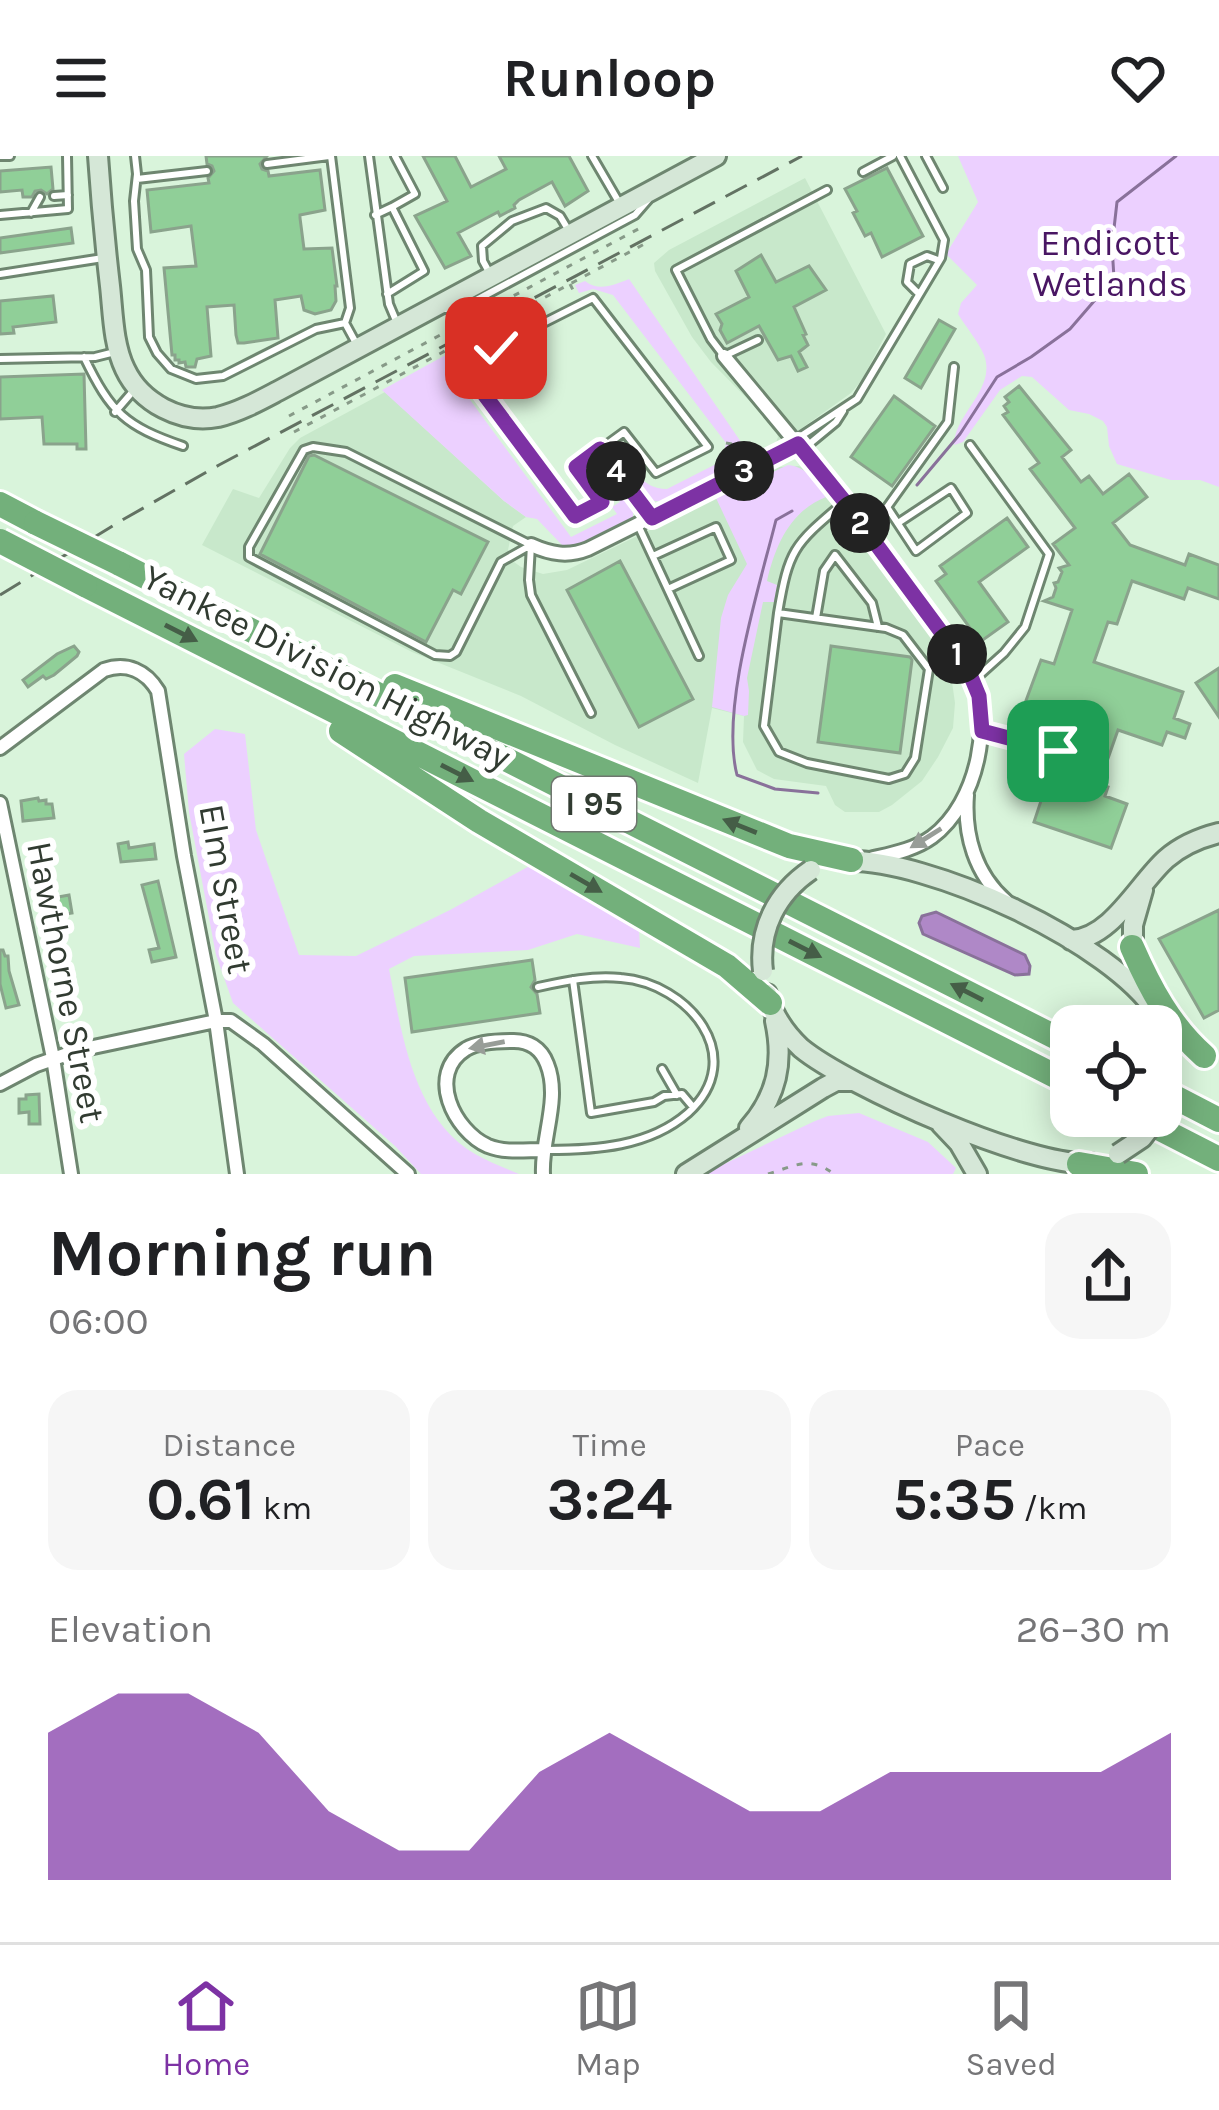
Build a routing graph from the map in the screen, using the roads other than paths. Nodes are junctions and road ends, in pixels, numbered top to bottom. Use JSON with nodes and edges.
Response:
{"nodes":[{"id":1,"x":1,"y":156,"type":"edge"},
{"id":2,"x":10,"y":156,"type":"edge"},
{"id":3,"x":67,"y":156,"type":"edge"},
{"id":4,"x":98,"y":156,"type":"edge"},
{"id":5,"x":135,"y":156,"type":"edge"},
{"id":6,"x":330,"y":156,"type":"edge"},
{"id":7,"x":369,"y":156,"type":"edge"},
{"id":8,"x":395,"y":156,"type":"edge"},
{"id":9,"x":592,"y":156,"type":"edge"},
{"id":10,"x":716,"y":156,"type":"edge"},
{"id":11,"x":896,"y":156,"type":"edge"},
{"id":12,"x":926,"y":156,"type":"edge"},
{"id":13,"x":268,"y":164,"type":"dead end"},
{"id":14,"x":207,"y":171,"type":"dead end"},
{"id":15,"x":863,"y":172,"type":"dead end"},
{"id":16,"x":136,"y":179,"type":"junction"},
{"id":17,"x":656,"y":188,"type":"junction"},
{"id":18,"x":943,"y":188,"type":"dead end"},
{"id":19,"x":827,"y":190,"type":"dead end"},
{"id":20,"x":68,"y":195,"type":"junction"},
{"id":21,"x":54,"y":196,"type":"dead end"},
{"id":22,"x":40,"y":197,"type":"dead end"},
{"id":23,"x":392,"y":207,"type":"junction"},
{"id":24,"x":621,"y":207,"type":"junction"},
{"id":25,"x":32,"y":213,"type":"junction"},
{"id":26,"x":0,"y":214,"type":"edge"},
{"id":27,"x":375,"y":215,"type":"junction"},
{"id":28,"x":571,"y":234,"type":"junction"},
{"id":29,"x":107,"y":257,"type":"junction"},
{"id":30,"x":939,"y":261,"type":"junction"},
{"id":31,"x":0,"y":274,"type":"edge"},
{"id":32,"x":491,"y":277,"type":"junction"},
{"id":33,"x":387,"y":294,"type":"junction"},
{"id":34,"x":919,"y":295,"type":"junction"},
{"id":35,"x":430,"y":310,"type":"junction"},
{"id":36,"x":345,"y":323,"type":"junction"},
{"id":37,"x":398,"y":326,"type":"junction"},
{"id":38,"x":758,"y":340,"type":"dead end"},
{"id":39,"x":358,"y":348,"type":"junction"},
{"id":40,"x":118,"y":351,"type":"junction"},
{"id":41,"x":724,"y":356,"type":"junction"},
{"id":42,"x":85,"y":357,"type":"junction"},
{"id":43,"x":0,"y":359,"type":"edge"},
{"id":44,"x":954,"y":367,"type":"dead end"},
{"id":45,"x":138,"y":388,"type":"junction"},
{"id":46,"x":115,"y":412,"type":"junction"},
{"id":47,"x":798,"y":445,"type":"junction"},
{"id":48,"x":970,"y":445,"type":"dead end"},
{"id":49,"x":184,"y":446,"type":"dead end"},
{"id":50,"x":600,"y":449,"type":"junction"},
{"id":51,"x":845,"y":502,"type":"junction"},
{"id":52,"x":0,"y":504,"type":"edge"},
{"id":53,"x":887,"y":507,"type":"junction"},
{"id":54,"x":645,"y":521,"type":"junction"},
{"id":55,"x":898,"y":523,"type":"junction"},
{"id":56,"x":868,"y":534,"type":"junction"},
{"id":57,"x":0,"y":542,"type":"edge"},
{"id":58,"x":531,"y":545,"type":"junction"},
{"id":59,"x":653,"y":556,"type":"junction"},
{"id":60,"x":668,"y":589,"type":"junction"},
{"id":61,"x":778,"y":613,"type":"junction"},
{"id":62,"x":816,"y":619,"type":"junction"},
{"id":63,"x":878,"y":627,"type":"junction"},
{"id":64,"x":257,"y":633,"type":"junction"},
{"id":65,"x":699,"y":656,"type":"dead end"},
{"id":66,"x":974,"y":680,"type":"junction"},
{"id":67,"x":277,"y":682,"type":"junction"},
{"id":68,"x":591,"y":713,"type":"dead end"},
{"id":69,"x":982,"y":731,"type":"junction"},
{"id":70,"x":0,"y":748,"type":"edge"},
{"id":71,"x":1058,"y":751,"type":"dead end"},
{"id":72,"x":968,"y":788,"type":"junction"},
{"id":73,"x":0,"y":803,"type":"edge"},
{"id":74,"x":1219,"y":833,"type":"edge"},
{"id":75,"x":857,"y":861,"type":"junction"},
{"id":76,"x":1147,"y":880,"type":"junction"},
{"id":77,"x":1029,"y":917,"type":"junction"},
{"id":78,"x":1071,"y":940,"type":"junction"},
{"id":79,"x":1132,"y":947,"type":"junction"},
{"id":80,"x":573,"y":980,"type":"junction"},
{"id":81,"x":538,"y":987,"type":"dead end"},
{"id":82,"x":1148,"y":1005,"type":"edge"},
{"id":83,"x":1153,"y":1005,"type":"edge"},
{"id":84,"x":771,"y":1007,"type":"junction"},
{"id":85,"x":216,"y":1021,"type":"junction"},
{"id":86,"x":1050,"y":1034,"type":"edge"},
{"id":87,"x":1182,"y":1041,"type":"edge"},
{"id":88,"x":52,"y":1058,"type":"junction"},
{"id":89,"x":1211,"y":1060,"type":"edge"},
{"id":90,"x":662,"y":1069,"type":"dead end"},
{"id":91,"x":1050,"y":1073,"type":"edge"},
{"id":92,"x":0,"y":1084,"type":"edge"},
{"id":93,"x":870,"y":1087,"type":"junction"},
{"id":94,"x":677,"y":1095,"type":"junction"},
{"id":95,"x":1182,"y":1101,"type":"edge"},
{"id":96,"x":693,"y":1107,"type":"junction"},
{"id":97,"x":933,"y":1117,"type":"junction"},
{"id":98,"x":1219,"y":1120,"type":"edge"},
{"id":99,"x":1143,"y":1137,"type":"edge"},
{"id":100,"x":1176,"y":1137,"type":"edge"},
{"id":101,"x":728,"y":1147,"type":"junction"},
{"id":102,"x":543,"y":1150,"type":"junction"},
{"id":103,"x":1219,"y":1159,"type":"edge"},
{"id":104,"x":1073,"y":1164,"type":"junction"},
{"id":105,"x":70,"y":1174,"type":"edge"},
{"id":106,"x":237,"y":1174,"type":"edge"},
{"id":107,"x":408,"y":1174,"type":"edge"},
{"id":108,"x":543,"y":1174,"type":"edge"},
{"id":109,"x":686,"y":1174,"type":"edge"},
{"id":110,"x":977,"y":1174,"type":"edge"},
{"id":111,"x":1036,"y":1174,"type":"edge"},
{"id":112,"x":1136,"y":1174,"type":"edge"}],
"edges":[{"from":1,"to":2,"type":"lane"},
{"from":3,"to":20,"type":"lane"},
{"from":4,"to":29,"type":"main road"},
{"from":5,"to":16,"type":"lane"},
{"from":6,"to":13,"type":"lane"},
{"from":6,"to":36,"type":"lane"},
{"from":7,"to":27,"type":"lane"},
{"from":8,"to":23,"type":"lane"},
{"from":9,"to":24,"type":"lane"},
{"from":10,"to":17,"type":"main road"},
{"from":11,"to":15,"type":"lane"},
{"from":11,"to":30,"type":"lane"},
{"from":12,"to":18,"type":"lane"},
{"from":14,"to":16,"type":"lane"},
{"from":16,"to":36,"type":"lane"},
{"from":17,"to":24,"type":"main road"},
{"from":17,"to":35,"type":"lane"},
{"from":19,"to":41,"type":"lane"},
{"from":20,"to":21,"type":"lane"},
{"from":20,"to":25,"type":"lane"},
{"from":22,"to":25,"type":"lane"},
{"from":23,"to":27,"type":"lane"},
{"from":23,"to":33,"type":"lane"},
{"from":24,"to":28,"type":"main road"},
{"from":25,"to":26,"type":"lane"},
{"from":27,"to":33,"type":"lane"},
{"from":28,"to":32,"type":"main road"},
{"from":28,"to":32,"type":"lane"},
{"from":29,"to":31,"type":"lane"},
{"from":29,"to":40,"type":"main road"},
{"from":30,"to":34,"type":"lane"},
{"from":30,"to":34,"type":"lane"},
{"from":32,"to":35,"type":"main road"},
{"from":33,"to":37,"type":"lane"},
{"from":34,"to":47,"type":"lane"},
{"from":35,"to":37,"type":"main road"},
{"from":36,"to":39,"type":"lane"},
{"from":37,"to":39,"type":"main road"},
{"from":38,"to":41,"type":"lane"},
{"from":39,"to":45,"type":"main road"},
{"from":40,"to":42,"type":"lane"},
{"from":40,"to":45,"type":"main road"},
{"from":41,"to":47,"type":"street"},
{"from":42,"to":43,"type":"lane"},
{"from":42,"to":46,"type":"lane"},
{"from":44,"to":53,"type":"lane"},
{"from":45,"to":46,"type":"lane"},
{"from":46,"to":49,"type":"lane"},
{"from":47,"to":51,"type":"street"},
{"from":47,"to":54,"type":"street"},
{"from":48,"to":66,"type":"lane"},
{"from":50,"to":50,"type":"lane"},
{"from":50,"to":54,"type":"lane"},
{"from":51,"to":56,"type":"street"},
{"from":51,"to":61,"type":"lane"},
{"from":52,"to":64,"type":"highway","name":"Yankee Division Highway","number":"I 95","bridge":true},
{"from":53,"to":55,"type":"lane"},
{"from":53,"to":56,"type":"lane"},
{"from":54,"to":58,"type":"street"},
{"from":54,"to":59,"type":"lane"},
{"from":55,"to":55,"type":"lane"},
{"from":56,"to":66,"type":"street"},
{"from":57,"to":67,"type":"highway","name":"Yankee Division Highway","number":"I 95","one_way":true,"bridge":true},
{"from":58,"to":58,"type":"lane"},
{"from":58,"to":68,"type":"lane"},
{"from":59,"to":60,"type":"lane"},
{"from":59,"to":60,"type":"lane"},
{"from":60,"to":65,"type":"lane"},
{"from":61,"to":62,"type":"lane"},
{"from":61,"to":63,"type":"lane"},
{"from":62,"to":63,"type":"lane"},
{"from":62,"to":63,"type":"lane"},
{"from":75,"to":64,"type":"highway","one_way":true},
{"from":86,"to":64,"type":"highway","name":"Yankee Division Highway","number":"I 95","one_way":true},
{"from":66,"to":69,"type":"street"},
{"from":67,"to":84,"type":"highway","one_way":true},
{"from":67,"to":91,"type":"highway","name":"Yankee Division Highway","number":"I 95","one_way":true},
{"from":69,"to":71,"type":"lane"},
{"from":69,"to":72,"type":"street"},
{"from":70,"to":85,"type":"street","name":"Elm Street"},
{"from":72,"to":75,"type":"street","one_way":true},
{"from":72,"to":77,"type":"street"},
{"from":73,"to":88,"type":"street","name":"Hawthorne Street"},
{"from":74,"to":76,"type":"main road"},
{"from":75,"to":77,"type":"main road"},
{"from":75,"to":84,"type":"main road","bridge":true},
{"from":76,"to":78,"type":"main road"},
{"from":76,"to":79,"type":"main road"},
{"from":77,"to":78,"type":"main road"},
{"from":78,"to":82,"type":"main road"},
{"from":79,"to":83,"type":"main road"},
{"from":79,"to":89,"type":"highway"},
{"from":80,"to":81,"type":"lane"},
{"from":80,"to":94,"type":"lane"},
{"from":80,"to":96,"type":"lane"},
{"from":84,"to":93,"type":"main road"},
{"from":84,"to":101,"type":"main road"},
{"from":85,"to":88,"type":"street"},
{"from":85,"to":106,"type":"street"},
{"from":85,"to":107,"type":"street","name":"Elm Street"},
{"from":87,"to":89,"type":"highway"},
{"from":88,"to":92,"type":"street"},
{"from":88,"to":105,"type":"street","name":"Hawthorne Street"},
{"from":90,"to":94,"type":"lane"},
{"from":93,"to":97,"type":"main road"},
{"from":93,"to":101,"type":"main road"},
{"from":94,"to":96,"type":"lane"},
{"from":95,"to":98,"type":"highway"},
{"from":96,"to":102,"type":"lane"},
{"from":97,"to":104,"type":"main road"},
{"from":97,"to":110,"type":"main road"},
{"from":99,"to":104,"type":"main road","bridge":true},
{"from":100,"to":103,"type":"highway"},
{"from":101,"to":109,"type":"main road"},
{"from":102,"to":102,"type":"street","one_way":true},
{"from":102,"to":108,"type":"street"},
{"from":104,"to":111,"type":"main road"},
{"from":104,"to":112,"type":"highway"}]}
